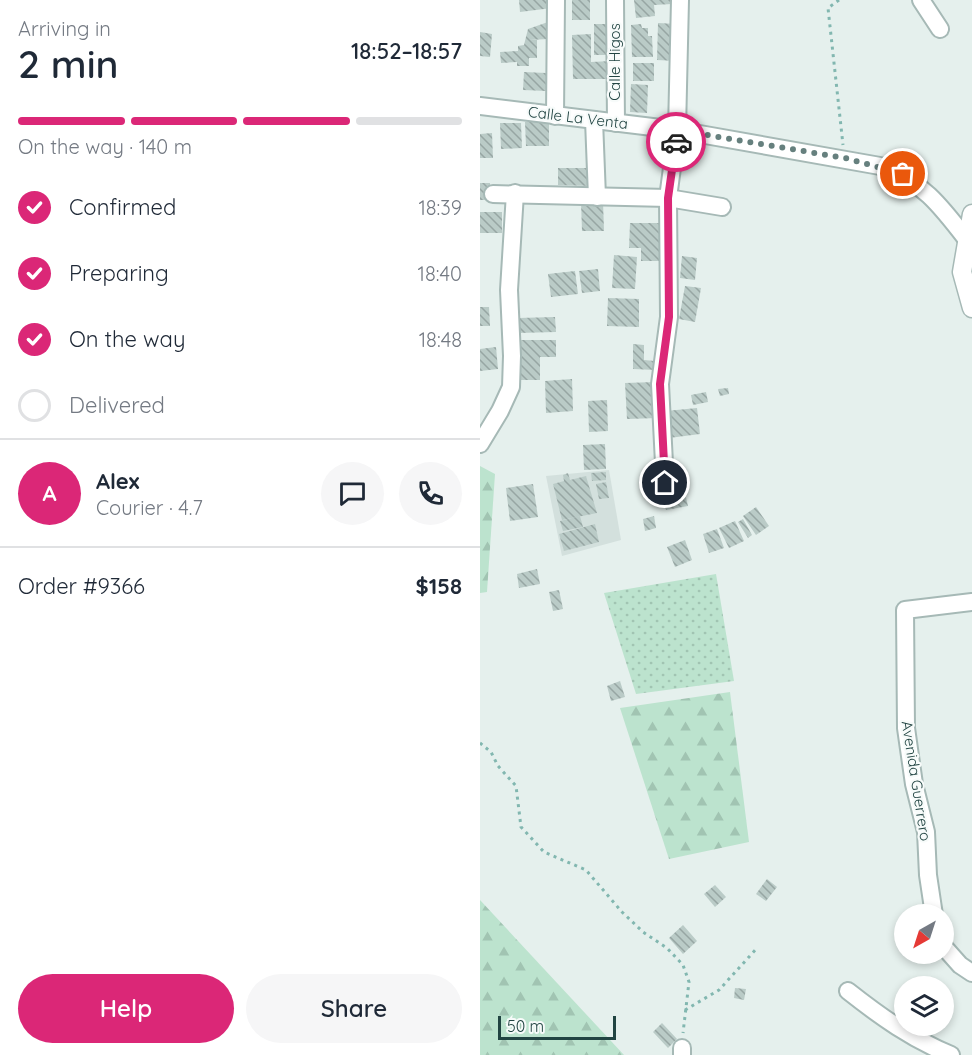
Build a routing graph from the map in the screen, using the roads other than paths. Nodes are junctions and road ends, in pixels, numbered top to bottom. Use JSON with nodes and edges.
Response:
{"nodes":[{"id":1,"x":556,"y":0,"type":"edge"},
{"id":2,"x":615,"y":0,"type":"edge"},
{"id":3,"x":680,"y":0,"type":"edge"},
{"id":4,"x":921,"y":0,"type":"edge"},
{"id":5,"x":940,"y":29,"type":"dead end"},
{"id":6,"x":480,"y":106,"type":"edge"},
{"id":7,"x":555,"y":116,"type":"junction"},
{"id":8,"x":594,"y":120,"type":"junction"},
{"id":9,"x":616,"y":123,"type":"junction"},
{"id":10,"x":677,"y":130,"type":"junction"},
{"id":11,"x":515,"y":193,"type":"junction"},
{"id":12,"x":493,"y":194,"type":"dead end"},
{"id":13,"x":597,"y":196,"type":"junction"},
{"id":14,"x":668,"y":198,"type":"junction"},
{"id":15,"x":722,"y":207,"type":"dead end"},
{"id":16,"x":972,"y":214,"type":"edge"},
{"id":17,"x":966,"y":240,"type":"junction"},
{"id":18,"x":972,"y":308,"type":"edge"},
{"id":19,"x":480,"y":444,"type":"edge"},
{"id":20,"x":665,"y":483,"type":"dead end"},
{"id":21,"x":972,"y":602,"type":"edge"},
{"id":22,"x":933,"y":904,"type":"edge"},
{"id":23,"x":954,"y":958,"type":"edge"},
{"id":24,"x":972,"y":973,"type":"edge"},
{"id":25,"x":848,"y":992,"type":"dead end"},
{"id":26,"x":951,"y":1055,"type":"edge"}],
"edges":[{"from":1,"to":7,"type":"street"},
{"from":2,"to":9,"type":"street","name":"Calle Higos"},
{"from":3,"to":10,"type":"street"},
{"from":4,"to":5,"type":"street"},
{"from":6,"to":7,"type":"street","name":"Calle La Venta"},
{"from":7,"to":8,"type":"street","name":"Calle La Venta"},
{"from":8,"to":9,"type":"street","name":"Calle La Venta"},
{"from":8,"to":13,"type":"street"},
{"from":9,"to":10,"type":"street","name":"Calle La Venta"},
{"from":10,"to":14,"type":"street"},
{"from":10,"to":17,"type":"street","name":"Calle La Venta"},
{"from":11,"to":12,"type":"street"},
{"from":11,"to":13,"type":"street"},
{"from":11,"to":19,"type":"street"},
{"from":13,"to":14,"type":"street"},
{"from":14,"to":15,"type":"street"},
{"from":14,"to":20,"type":"street"},
{"from":16,"to":17,"type":"street"},
{"from":17,"to":18,"type":"street"},
{"from":21,"to":22,"type":"street","name":"Avenida Guerrero"},
{"from":23,"to":24,"type":"street"},
{"from":25,"to":26,"type":"street"}]}
